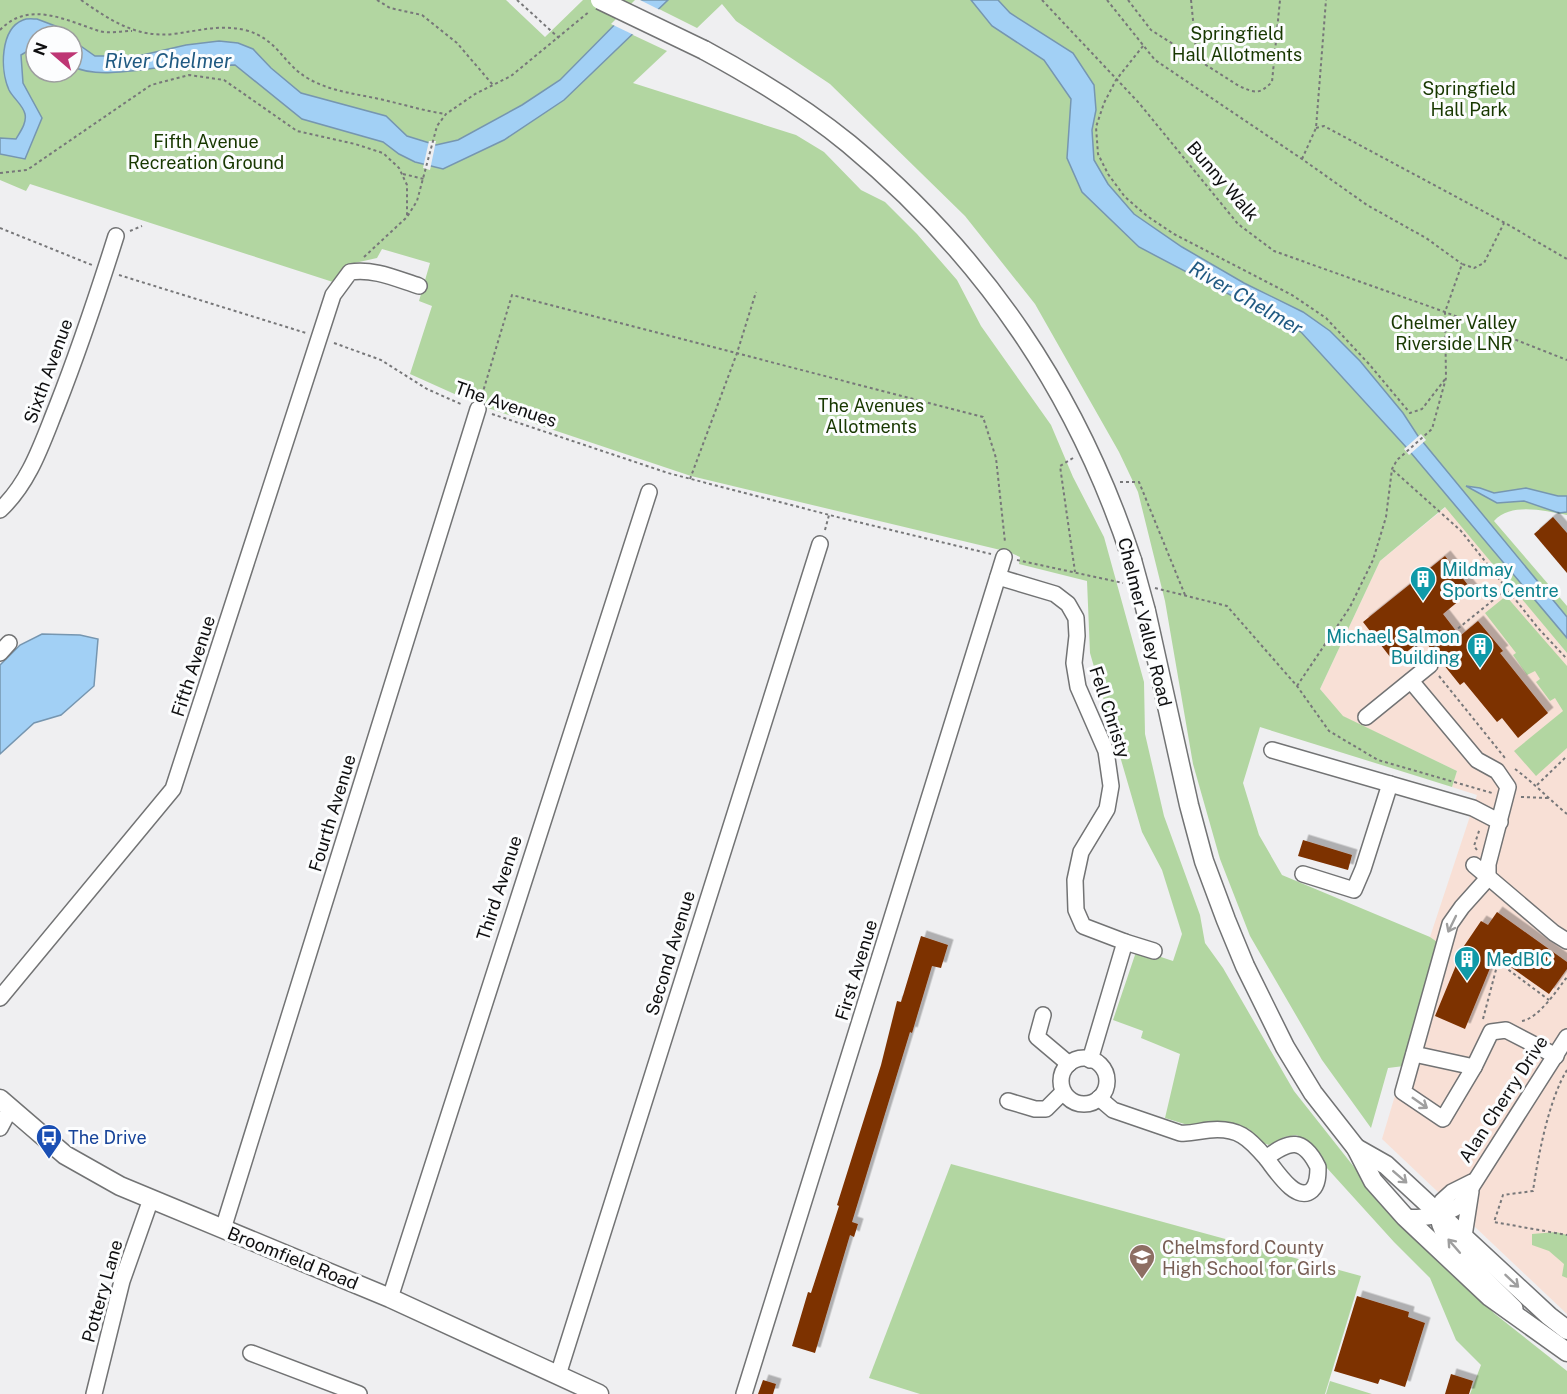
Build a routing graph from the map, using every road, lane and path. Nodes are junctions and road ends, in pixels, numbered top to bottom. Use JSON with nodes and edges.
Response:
{"nodes":[{"id":1,"x":81,"y":0,"type":"edge"},
{"id":2,"x":377,"y":0,"type":"edge"},
{"id":3,"x":517,"y":0,"type":"edge"},
{"id":4,"x":1042,"y":0,"type":"edge"},
{"id":5,"x":1107,"y":0,"type":"edge"},
{"id":6,"x":1128,"y":0,"type":"edge"},
{"id":7,"x":1191,"y":0,"type":"edge"},
{"id":8,"x":1280,"y":0,"type":"edge"},
{"id":9,"x":1326,"y":0,"type":"edge"},
{"id":10,"x":597,"y":4,"type":"edge"},
{"id":11,"x":0,"y":30,"type":"edge"},
{"id":12,"x":132,"y":31,"type":"junction"},
{"id":13,"x":559,"y":38,"type":"junction"},
{"id":14,"x":1143,"y":46,"type":"junction"},
{"id":15,"x":1197,"y":60,"type":"junction"},
{"id":16,"x":1116,"y":80,"type":"junction"},
{"id":17,"x":493,"y":85,"type":"junction"},
{"id":18,"x":446,"y":114,"type":"junction"},
{"id":19,"x":1316,"y":128,"type":"junction"},
{"id":20,"x":1302,"y":159,"type":"junction"},
{"id":21,"x":0,"y":173,"type":"edge"},
{"id":22,"x":402,"y":174,"type":"junction"},
{"id":23,"x":424,"y":178,"type":"junction"},
{"id":24,"x":407,"y":217,"type":"junction"},
{"id":25,"x":1504,"y":223,"type":"junction"},
{"id":26,"x":0,"y":228,"type":"edge"},
{"id":27,"x":116,"y":236,"type":"dead end"},
{"id":28,"x":1567,"y":259,"type":"edge"},
{"id":29,"x":1462,"y":264,"type":"junction"},
{"id":30,"x":105,"y":271,"type":"junction"},
{"id":31,"x":350,"y":272,"type":"junction"},
{"id":32,"x":419,"y":286,"type":"dead end"},
{"id":33,"x":756,"y":292,"type":"dead end"},
{"id":34,"x":1445,"y":312,"type":"junction"},
{"id":35,"x":319,"y":338,"type":"junction"},
{"id":36,"x":737,"y":353,"type":"junction"},
{"id":37,"x":1567,"y":360,"type":"edge"},
{"id":38,"x":1446,"y":378,"type":"junction"},
{"id":39,"x":478,"y":409,"type":"junction"},
{"id":40,"x":1089,"y":448,"type":"junction"},
{"id":41,"x":1392,"y":469,"type":"junction"},
{"id":42,"x":690,"y":479,"type":"junction"},
{"id":43,"x":1103,"y":481,"type":"junction"},
{"id":44,"x":648,"y":492,"type":"dead end"},
{"id":45,"x":0,"y":510,"type":"edge"},
{"id":46,"x":820,"y":544,"type":"dead end"},
{"id":47,"x":1004,"y":557,"type":"junction"},
{"id":48,"x":1075,"y":573,"type":"junction"},
{"id":49,"x":998,"y":577,"type":"junction"},
{"id":50,"x":1129,"y":584,"type":"dead end"},
{"id":51,"x":1151,"y":588,"type":"dead end"},
{"id":52,"x":1507,"y":589,"type":"junction"},
{"id":53,"x":1185,"y":595,"type":"junction"},
{"id":54,"x":1415,"y":645,"type":"dead end"},
{"id":55,"x":1567,"y":660,"type":"edge"},
{"id":56,"x":1430,"y":665,"type":"joint"},
{"id":57,"x":1411,"y":681,"type":"junction"},
{"id":58,"x":1297,"y":686,"type":"junction"},
{"id":59,"x":1366,"y":717,"type":"dead end"},
{"id":60,"x":1272,"y":750,"type":"dead end"},
{"id":61,"x":1567,"y":756,"type":"edge"},
{"id":62,"x":1506,"y":759,"type":"dead end"},
{"id":63,"x":1514,"y":768,"type":"dead end"},
{"id":64,"x":1390,"y":784,"type":"junction"},
{"id":65,"x":1537,"y":785,"type":"junction"},
{"id":66,"x":1485,"y":813,"type":"junction"},
{"id":67,"x":1567,"y":814,"type":"edge"},
{"id":68,"x":1500,"y":822,"type":"junction"},
{"id":69,"x":1483,"y":869,"type":"junction"},
{"id":70,"x":1303,"y":874,"type":"dead end"},
{"id":71,"x":1567,"y":941,"type":"edge"},
{"id":72,"x":1125,"y":942,"type":"junction"},
{"id":73,"x":1154,"y":951,"type":"dead end"},
{"id":74,"x":1567,"y":977,"type":"edge"},
{"id":75,"x":0,"y":998,"type":"edge"},
{"id":76,"x":1550,"y":1000,"type":"junction"},
{"id":77,"x":1043,"y":1015,"type":"dead end"},
{"id":78,"x":1483,"y":1019,"type":"dead end"},
{"id":79,"x":1517,"y":1021,"type":"dead end"},
{"id":80,"x":1567,"y":1037,"type":"edge"},
{"id":81,"x":1414,"y":1054,"type":"junction"},
{"id":82,"x":1556,"y":1056,"type":"junction"},
{"id":83,"x":1090,"y":1060,"type":"junction"},
{"id":84,"x":1069,"y":1064,"type":"junction"},
{"id":85,"x":1474,"y":1067,"type":"junction"},
{"id":86,"x":1567,"y":1071,"type":"edge"},
{"id":87,"x":1064,"y":1092,"type":"junction"},
{"id":88,"x":1099,"y":1098,"type":"junction"},
{"id":89,"x":1008,"y":1101,"type":"dead end"},
{"id":90,"x":5,"y":1104,"type":"edge"},
{"id":91,"x":0,"y":1128,"type":"edge"},
{"id":92,"x":1356,"y":1148,"type":"junction"},
{"id":93,"x":1266,"y":1158,"type":"dead end"},
{"id":94,"x":1472,"y":1182,"type":"junction"},
{"id":95,"x":151,"y":1200,"type":"junction"},
{"id":96,"x":1437,"y":1214,"type":"junction"},
{"id":97,"x":1405,"y":1217,"type":"junction"},
{"id":98,"x":223,"y":1229,"type":"junction"},
{"id":99,"x":1567,"y":1235,"type":"edge"},
{"id":100,"x":1464,"y":1236,"type":"junction"},
{"id":101,"x":390,"y":1298,"type":"junction"},
{"id":102,"x":1567,"y":1330,"type":"edge"},
{"id":103,"x":1539,"y":1332,"type":"junction"},
{"id":104,"x":1567,"y":1352,"type":"edge"},
{"id":105,"x":251,"y":1353,"type":"dead end"},
{"id":106,"x":558,"y":1375,"type":"junction"},
{"id":107,"x":94,"y":1394,"type":"edge"},
{"id":108,"x":359,"y":1394,"type":"edge"},
{"id":109,"x":599,"y":1394,"type":"edge"},
{"id":110,"x":744,"y":1394,"type":"edge"}],
"edges":[{"from":1,"to":12,"type":"path"},
{"from":2,"to":17,"type":"path"},
{"from":3,"to":13,"type":"path"},
{"from":4,"to":16,"type":"path","name":"Bunny Walk"},
{"from":5,"to":14,"type":"path"},
{"from":6,"to":15,"type":"path"},
{"from":7,"to":15,"type":"path"},
{"from":8,"to":15,"type":"path"},
{"from":9,"to":19,"type":"path"},
{"from":10,"to":13,"type":"path"},
{"from":10,"to":40,"type":"main road","name":"Chelmer Valley Road","bridge":true},
{"from":11,"to":12,"type":"path"},
{"from":12,"to":18,"type":"path"},
{"from":13,"to":17,"type":"path"},
{"from":14,"to":16,"type":"path"},
{"from":14,"to":20,"type":"path"},
{"from":16,"to":34,"type":"path","name":"Bunny Walk"},
{"from":16,"to":38,"type":"path"},
{"from":17,"to":18,"type":"path"},
{"from":18,"to":23,"type":"path"},
{"from":19,"to":20,"type":"path"},
{"from":19,"to":25,"type":"path"},
{"from":20,"to":29,"type":"path"},
{"from":21,"to":22,"type":"path"},
{"from":22,"to":23,"type":"path"},
{"from":22,"to":24,"type":"path"},
{"from":23,"to":24,"type":"path"},
{"from":24,"to":31,"type":"path"},
{"from":25,"to":28,"type":"path"},
{"from":25,"to":29,"type":"path"},
{"from":26,"to":30,"type":"path","name":"The Avenues"},
{"from":27,"to":30,"type":"street","name":"Sixth Avenue"},
{"from":29,"to":34,"type":"path"},
{"from":30,"to":35,"type":"path","name":"The Avenues"},
{"from":30,"to":45,"type":"street","name":"Sixth Avenue"},
{"from":31,"to":32,"type":"street"},
{"from":31,"to":35,"type":"street","name":"Fifth Avenue"},
{"from":33,"to":36,"type":"path"},
{"from":34,"to":37,"type":"path","name":"Bunny Walk"},
{"from":34,"to":38,"type":"path"},
{"from":35,"to":39,"type":"path","name":"The Avenues"},
{"from":35,"to":75,"type":"street","name":"Fifth Avenue"},
{"from":36,"to":39,"type":"path"},
{"from":36,"to":42,"type":"path"},
{"from":36,"to":47,"type":"path"},
{"from":38,"to":41,"type":"path"},
{"from":39,"to":42,"type":"path","name":"The Avenues"},
{"from":39,"to":98,"type":"street","name":"Fourth Avenue"},
{"from":40,"to":43,"type":"main road","name":"Chelmer Valley Road"},
{"from":40,"to":48,"type":"path"},
{"from":41,"to":52,"type":"path"},
{"from":41,"to":58,"type":"path"},
{"from":42,"to":47,"type":"path","name":"The Avenues"},
{"from":43,"to":53,"type":"path"},
{"from":43,"to":92,"type":"main road","name":"Chelmer Valley Road","bridge":true},
{"from":44,"to":101,"type":"street","name":"Third Avenue"},
{"from":46,"to":106,"type":"street","name":"Second Avenue"},
{"from":47,"to":48,"type":"path","name":"The Avenues"},
{"from":47,"to":49,"type":"street","name":"First Avenue"},
{"from":48,"to":50,"type":"path","name":"The Avenues"},
{"from":49,"to":72,"type":"street","name":"Fell Christy"},
{"from":49,"to":110,"type":"street","name":"First Avenue"},
{"from":51,"to":53,"type":"path"},
{"from":52,"to":54,"type":"path"},
{"from":52,"to":55,"type":"path"},
{"from":53,"to":58,"type":"path"},
{"from":56,"to":57,"type":"street"},
{"from":56,"to":62,"type":"path"},
{"from":57,"to":59,"type":"street"},
{"from":57,"to":68,"type":"street"},
{"from":58,"to":66,"type":"path"},
{"from":60,"to":64,"type":"street"},
{"from":61,"to":65,"type":"path"},
{"from":63,"to":65,"type":"path"},
{"from":64,"to":66,"type":"street"},
{"from":64,"to":70,"type":"street"},
{"from":65,"to":67,"type":"path"},
{"from":66,"to":68,"type":"street"},
{"from":66,"to":69,"type":"path"},
{"from":68,"to":69,"type":"street"},
{"from":69,"to":71,"type":"street"},
{"from":69,"to":81,"type":"street","one_way":true},
{"from":72,"to":73,"type":"street","name":"Fell Christy"},
{"from":72,"to":83,"type":"street"},
{"from":74,"to":76,"type":"path"},
{"from":76,"to":78,"type":"path"},
{"from":76,"to":79,"type":"path"},
{"from":77,"to":84,"type":"street"},
{"from":80,"to":82,"type":"street","name":"Alan Cherry Drive"},
{"from":81,"to":85,"type":"street"},
{"from":81,"to":85,"type":"street","one_way":true},
{"from":82,"to":85,"type":"street"},
{"from":82,"to":94,"type":"street","name":"Alan Cherry Drive"},
{"from":83,"to":84,"type":"street"},
{"from":83,"to":88,"type":"street"},
{"from":84,"to":87,"type":"street"},
{"from":86,"to":99,"type":"path"},
{"from":87,"to":88,"type":"street"},
{"from":87,"to":89,"type":"street"},
{"from":88,"to":93,"type":"street"},
{"from":90,"to":91,"type":"street"},
{"from":90,"to":95,"type":"main road","name":"Broomfield Road"},
{"from":92,"to":96,"type":"main road","name":"Chelmer Valley Road","one_way":true},
{"from":92,"to":97,"type":"main road","name":"Chelmer Valley Road"},
{"from":94,"to":96,"type":"street","name":"Alan Cherry Drive"},
{"from":94,"to":100,"type":"street","name":"Alan Cherry Drive"},
{"from":95,"to":98,"type":"main road","name":"Broomfield Road"},
{"from":95,"to":107,"type":"street","name":"Pottery Lane"},
{"from":96,"to":97,"type":"street","name":"Alan Cherry Drive"},
{"from":96,"to":100,"type":"main road","name":"Chelmer Valley Road"},
{"from":103,"to":96,"type":"street","name":"Chelmer Valley Road","one_way":true},
{"from":97,"to":103,"type":"main road","name":"Chelmer Valley Road"},
{"from":98,"to":101,"type":"main road","name":"Broomfield Road"},
{"from":100,"to":102,"type":"main road","name":"Chelmer Valley Road","one_way":true},
{"from":101,"to":106,"type":"main road","name":"Broomfield Road"},
{"from":103,"to":104,"type":"main road","name":"Chelmer Valley Road"},
{"from":105,"to":108,"type":"street"},
{"from":106,"to":109,"type":"main road","name":"Broomfield Road"}]}
